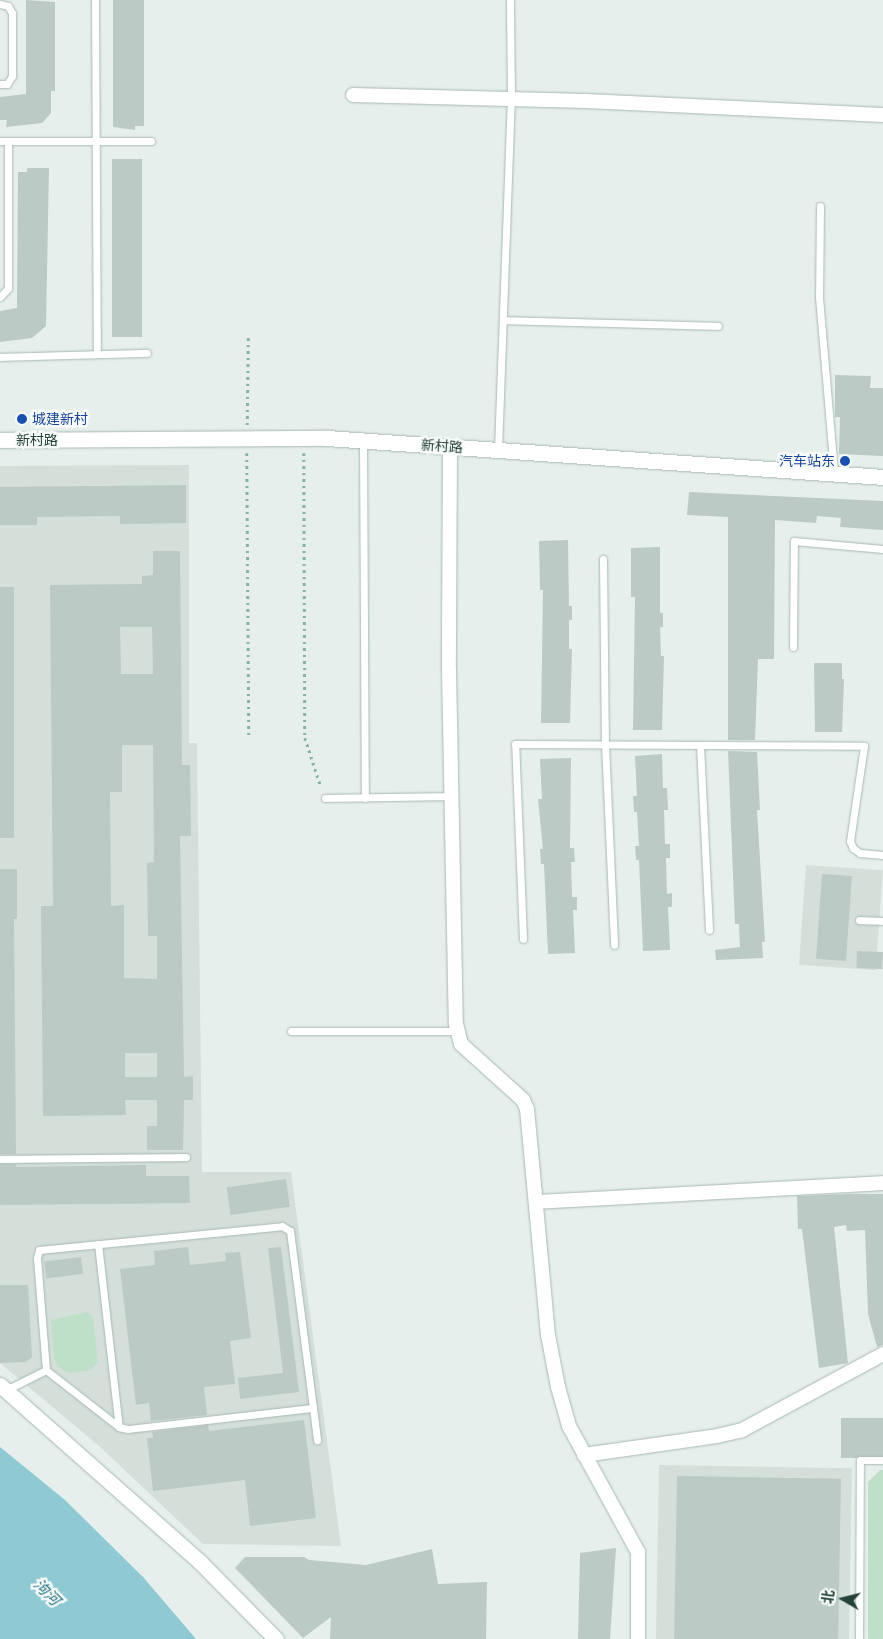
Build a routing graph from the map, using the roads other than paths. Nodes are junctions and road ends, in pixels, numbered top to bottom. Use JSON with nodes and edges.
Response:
{"nodes":[{"id":1,"x":95,"y":0,"type":"edge"},
{"id":2,"x":510,"y":0,"type":"edge"},
{"id":3,"x":0,"y":4,"type":"edge"},
{"id":4,"x":0,"y":84,"type":"edge"},
{"id":5,"x":353,"y":96,"type":"dead end"},
{"id":6,"x":511,"y":99,"type":"junction"},
{"id":7,"x":883,"y":116,"type":"edge"},
{"id":8,"x":0,"y":141,"type":"edge"},
{"id":9,"x":8,"y":141,"type":"junction"},
{"id":10,"x":96,"y":141,"type":"junction"},
{"id":11,"x":151,"y":141,"type":"dead end"},
{"id":12,"x":820,"y":206,"type":"dead end"},
{"id":13,"x":0,"y":297,"type":"edge"},
{"id":14,"x":503,"y":320,"type":"junction"},
{"id":15,"x":718,"y":326,"type":"dead end"},
{"id":16,"x":147,"y":353,"type":"dead end"},
{"id":17,"x":98,"y":354,"type":"junction"},
{"id":18,"x":0,"y":357,"type":"edge"},
{"id":19,"x":0,"y":440,"type":"edge"},
{"id":20,"x":363,"y":440,"type":"junction"},
{"id":21,"x":450,"y":446,"type":"junction"},
{"id":22,"x":498,"y":450,"type":"junction"},
{"id":23,"x":834,"y":473,"type":"junction"},
{"id":24,"x":883,"y":476,"type":"edge"},
{"id":25,"x":883,"y":549,"type":"edge"},
{"id":26,"x":603,"y":559,"type":"dead end"},
{"id":27,"x":793,"y":647,"type":"dead end"},
{"id":28,"x":605,"y":744,"type":"junction"},
{"id":29,"x":700,"y":745,"type":"junction"},
{"id":30,"x":452,"y":796,"type":"junction"},
{"id":31,"x":325,"y":798,"type":"road end"},
{"id":32,"x":365,"y":798,"type":"junction"},
{"id":33,"x":883,"y":855,"type":"edge"},
{"id":34,"x":859,"y":920,"type":"dead end"},
{"id":35,"x":883,"y":921,"type":"edge"},
{"id":36,"x":709,"y":930,"type":"dead end"},
{"id":37,"x":523,"y":939,"type":"dead end"},
{"id":38,"x":614,"y":944,"type":"dead end"},
{"id":39,"x":458,"y":1030,"type":"junction"},
{"id":40,"x":291,"y":1031,"type":"dead end"},
{"id":41,"x":186,"y":1157,"type":"dead end"},
{"id":42,"x":0,"y":1160,"type":"edge"},
{"id":43,"x":883,"y":1183,"type":"edge"},
{"id":44,"x":536,"y":1202,"type":"junction"},
{"id":45,"x":98,"y":1244,"type":"junction"},
{"id":46,"x":883,"y":1354,"type":"edge"},
{"id":47,"x":46,"y":1370,"type":"junction"},
{"id":48,"x":3,"y":1388,"type":"edge"},
{"id":49,"x":313,"y":1408,"type":"junction"},
{"id":50,"x":119,"y":1427,"type":"junction"},
{"id":51,"x":317,"y":1440,"type":"dead end"},
{"id":52,"x":584,"y":1455,"type":"junction"},
{"id":53,"x":883,"y":1460,"type":"edge"},
{"id":54,"x":276,"y":1639,"type":"edge"},
{"id":55,"x":638,"y":1639,"type":"edge"},
{"id":56,"x":859,"y":1639,"type":"edge"}],
"edges":[{"from":1,"to":10,"type":"lane"},
{"from":2,"to":6,"type":"lane"},
{"from":3,"to":4,"type":"lane"},
{"from":5,"to":6,"type":"street"},
{"from":6,"to":7,"type":"street"},
{"from":6,"to":14,"type":"lane"},
{"from":8,"to":9,"type":"lane"},
{"from":9,"to":10,"type":"lane"},
{"from":9,"to":13,"type":"lane"},
{"from":10,"to":11,"type":"lane"},
{"from":10,"to":17,"type":"lane"},
{"from":12,"to":23,"type":"lane"},
{"from":14,"to":15,"type":"lane"},
{"from":14,"to":22,"type":"lane"},
{"from":16,"to":17,"type":"lane"},
{"from":17,"to":18,"type":"lane"},
{"from":19,"to":20,"type":"street","name":"新村路"},
{"from":20,"to":21,"type":"street","name":"新村路"},
{"from":20,"to":32,"type":"lane"},
{"from":21,"to":22,"type":"street","name":"新村路"},
{"from":21,"to":30,"type":"street"},
{"from":22,"to":23,"type":"street","name":"新村路"},
{"from":23,"to":24,"type":"street","name":"新村路"},
{"from":25,"to":27,"type":"lane"},
{"from":26,"to":28,"type":"lane"},
{"from":28,"to":29,"type":"lane"},
{"from":28,"to":37,"type":"lane"},
{"from":28,"to":38,"type":"lane"},
{"from":29,"to":33,"type":"lane"},
{"from":29,"to":36,"type":"lane"},
{"from":30,"to":32,"type":"lane"},
{"from":30,"to":39,"type":"street"},
{"from":31,"to":32,"type":"lane"},
{"from":34,"to":35,"type":"lane"},
{"from":39,"to":40,"type":"lane"},
{"from":39,"to":44,"type":"street"},
{"from":41,"to":42,"type":"lane"},
{"from":43,"to":44,"type":"street"},
{"from":44,"to":52,"type":"street"},
{"from":45,"to":47,"type":"lane"},
{"from":45,"to":49,"type":"lane"},
{"from":45,"to":50,"type":"lane"},
{"from":46,"to":52,"type":"street"},
{"from":47,"to":48,"type":"lane"},
{"from":47,"to":50,"type":"lane"},
{"from":48,"to":54,"type":"street"},
{"from":49,"to":50,"type":"lane"},
{"from":49,"to":51,"type":"lane"},
{"from":52,"to":55,"type":"street"},
{"from":53,"to":56,"type":"lane"}]}
